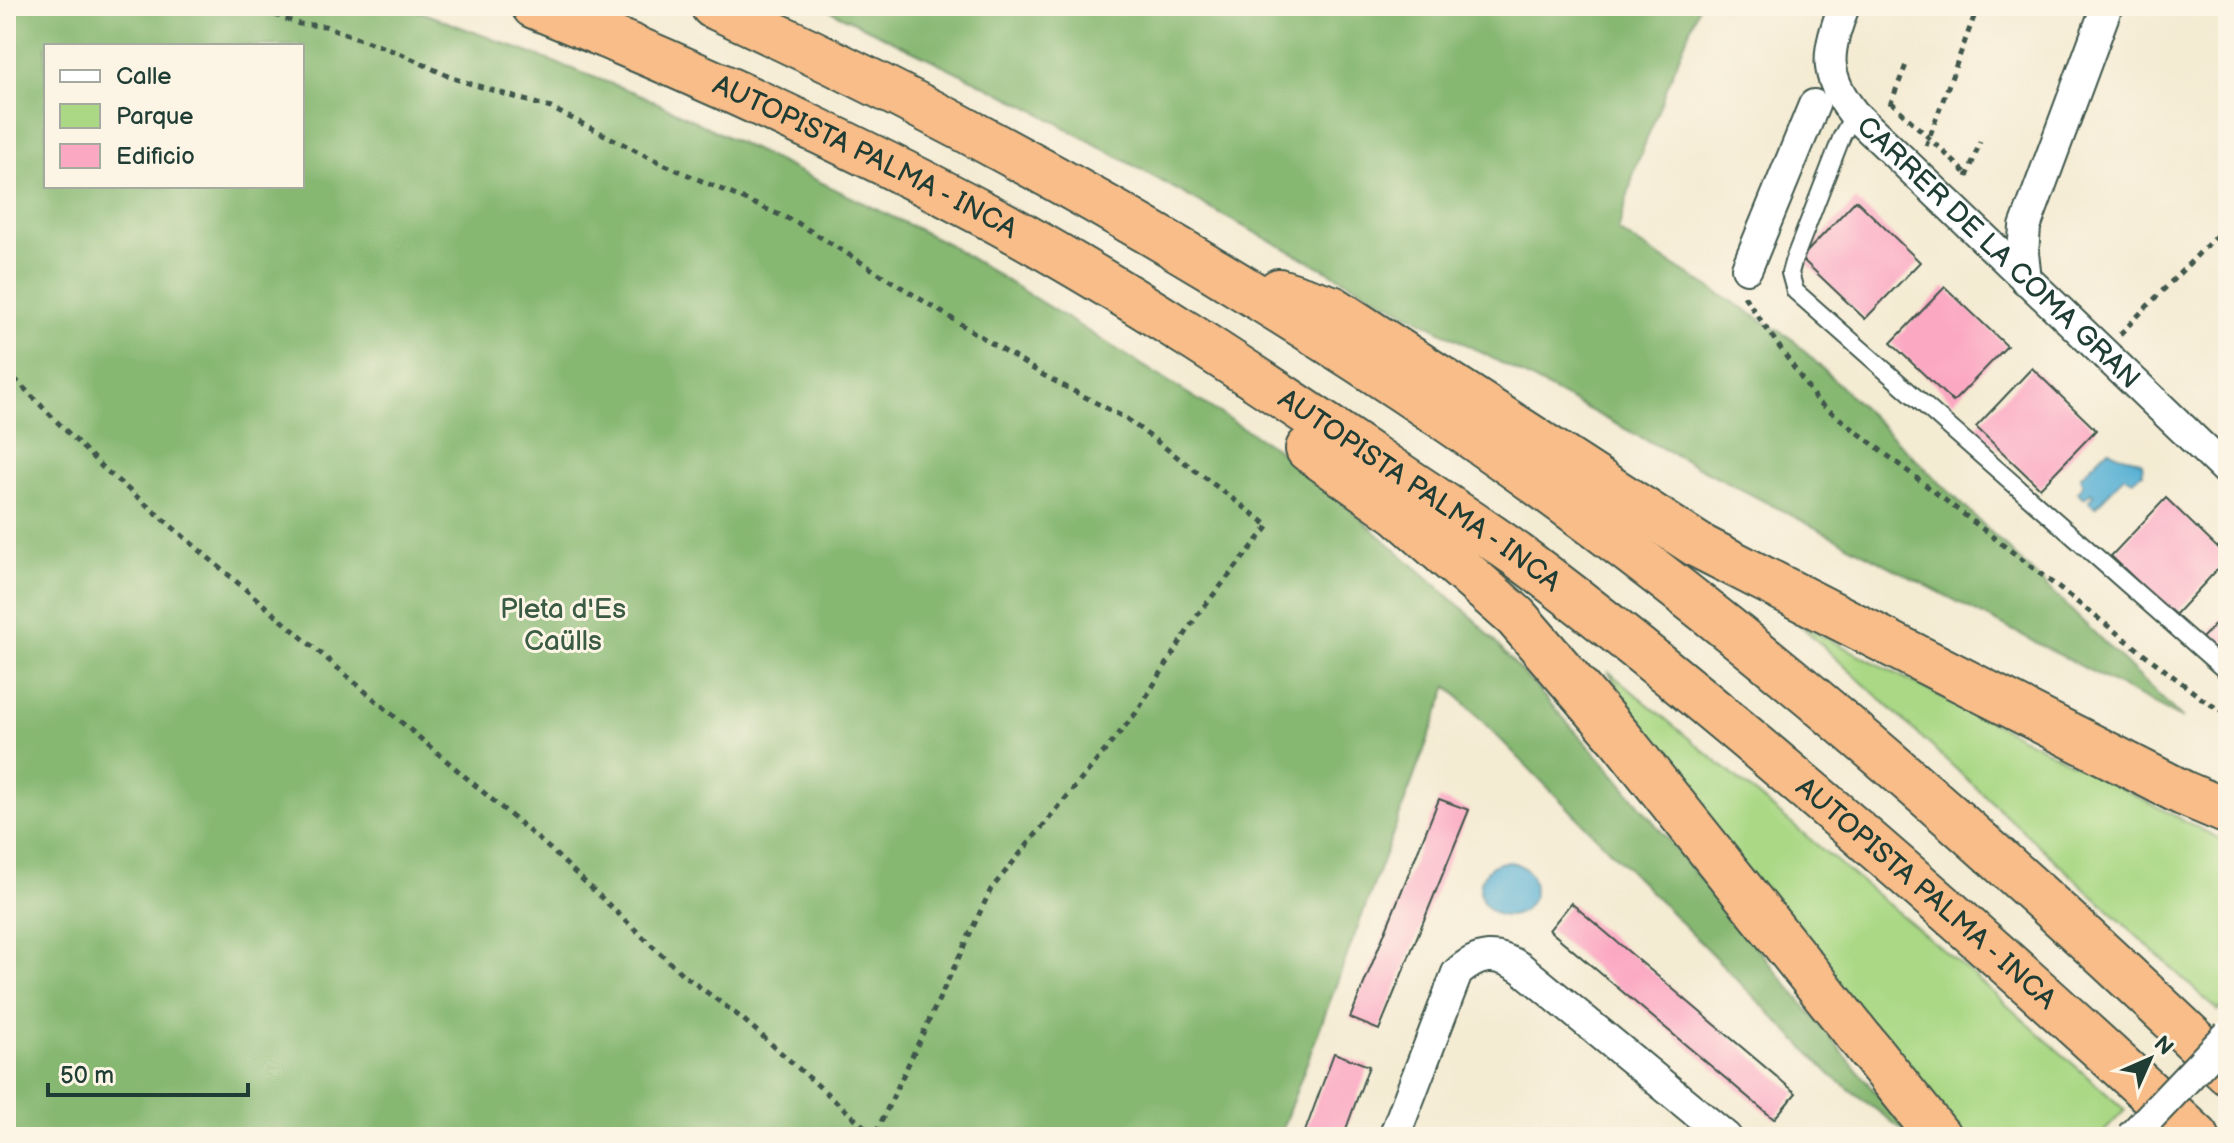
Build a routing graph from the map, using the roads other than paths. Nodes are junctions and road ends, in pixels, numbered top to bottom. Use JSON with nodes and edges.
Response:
{"nodes":[{"id":1,"x":534,"y":6,"type":"edge"},
{"id":2,"x":713,"y":6,"type":"edge"},
{"id":3,"x":1844,"y":6,"type":"edge"},
{"id":4,"x":2107,"y":6,"type":"edge"},
{"id":5,"x":1814,"y":105,"type":"dead end"},
{"id":6,"x":1854,"y":114,"type":"junction"},
{"id":7,"x":1747,"y":268,"type":"road end"},
{"id":8,"x":1217,"y":270,"type":"junction"},
{"id":9,"x":2026,"y":280,"type":"junction"},
{"id":10,"x":1232,"y":362,"type":"junction"},
{"id":11,"x":2228,"y":472,"type":"edge"},
{"id":12,"x":2228,"y":673,"type":"edge"},
{"id":13,"x":2228,"y":812,"type":"edge"},
{"id":14,"x":2228,"y":1035,"type":"edge"},
{"id":15,"x":2228,"y":1072,"type":"edge"},
{"id":16,"x":1394,"y":1137,"type":"edge"},
{"id":17,"x":1726,"y":1137,"type":"edge"},
{"id":18,"x":1939,"y":1137,"type":"edge"},
{"id":19,"x":2131,"y":1137,"type":"edge"},
{"id":20,"x":2197,"y":1137,"type":"edge"}],
"edges":[{"from":1,"to":10,"type":"highway","name":"AUTOPISTA PALMA - INCA"},
{"from":2,"to":8,"type":"highway"},
{"from":3,"to":6,"type":"street","name":"CARRER DE LA COMA GRAN"},
{"from":4,"to":9,"type":"street"},
{"from":5,"to":7,"type":"street"},
{"from":6,"to":9,"type":"street","name":"CARRER DE LA COMA GRAN"},
{"from":6,"to":12,"type":"lane"},
{"from":8,"to":13,"type":"highway"},
{"from":8,"to":15,"type":"highway"},
{"from":9,"to":11,"type":"street","name":"CARRER DE LA COMA GRAN"},
{"from":10,"to":18,"type":"highway"},
{"from":10,"to":20,"type":"highway","name":"AUTOPISTA PALMA - INCA"},
{"from":14,"to":19,"type":"street","bridge":true},
{"from":16,"to":17,"type":"street"}]}
